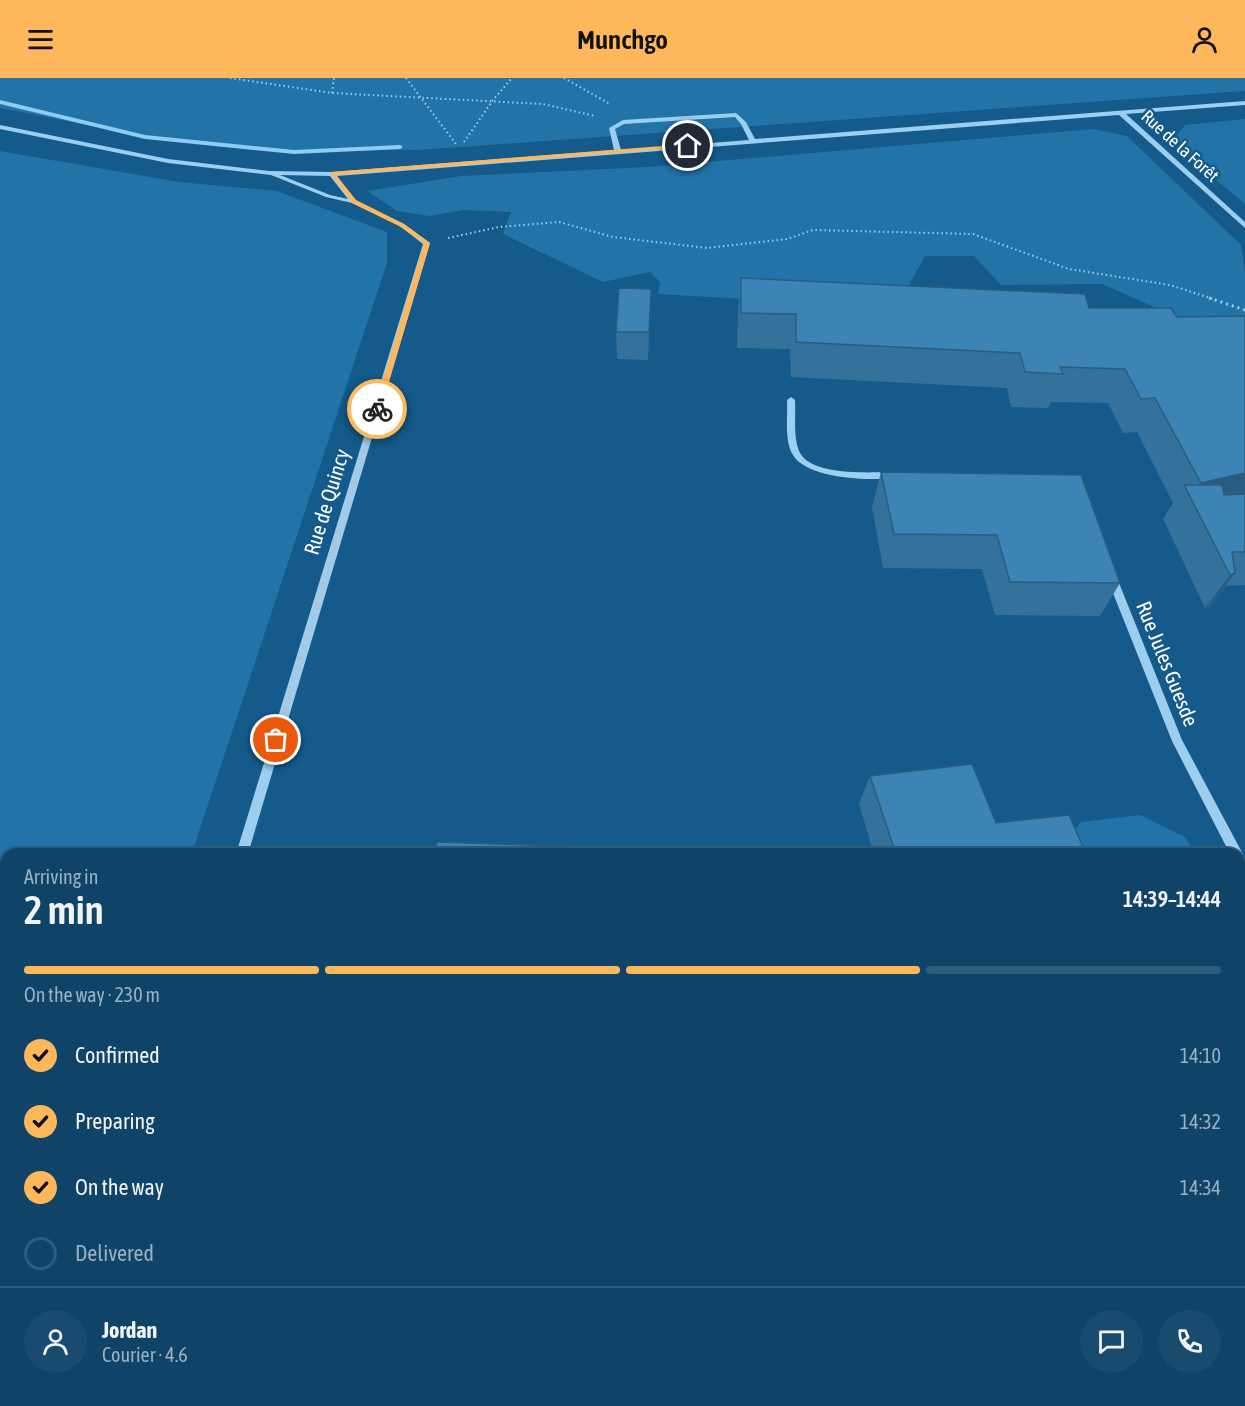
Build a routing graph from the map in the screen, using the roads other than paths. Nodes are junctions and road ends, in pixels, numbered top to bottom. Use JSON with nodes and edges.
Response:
{"nodes":[{"id":1,"x":1245,"y":103,"type":"edge"},
{"id":2,"x":1121,"y":113,"type":"junction"},
{"id":3,"x":0,"y":128,"type":"edge"},
{"id":4,"x":752,"y":140,"type":"junction"},
{"id":5,"x":618,"y":152,"type":"junction"},
{"id":6,"x":269,"y":173,"type":"junction"},
{"id":7,"x":332,"y":174,"type":"junction"},
{"id":8,"x":354,"y":202,"type":"junction"},
{"id":9,"x":1245,"y":226,"type":"edge"},
{"id":10,"x":791,"y":400,"type":"dead end"},
{"id":11,"x":907,"y":475,"type":"edge"},
{"id":12,"x":1109,"y":568,"type":"edge"},
{"id":13,"x":244,"y":848,"type":"edge"},
{"id":14,"x":1233,"y":848,"type":"edge"}],
"edges":[{"from":1,"to":2,"type":"street"},
{"from":2,"to":4,"type":"street"},
{"from":2,"to":9,"type":"street","name":"Rue de la Forêt"},
{"from":3,"to":6,"type":"street"},
{"from":4,"to":5,"type":"street"},
{"from":4,"to":5,"type":"street"},
{"from":5,"to":7,"type":"street"},
{"from":6,"to":7,"type":"street"},
{"from":6,"to":8,"type":"street"},
{"from":7,"to":8,"type":"street"},
{"from":8,"to":13,"type":"street","name":"Rue de Quincy"},
{"from":10,"to":11,"type":"street"},
{"from":12,"to":14,"type":"street","name":"Rue Jules Guesde"}]}
